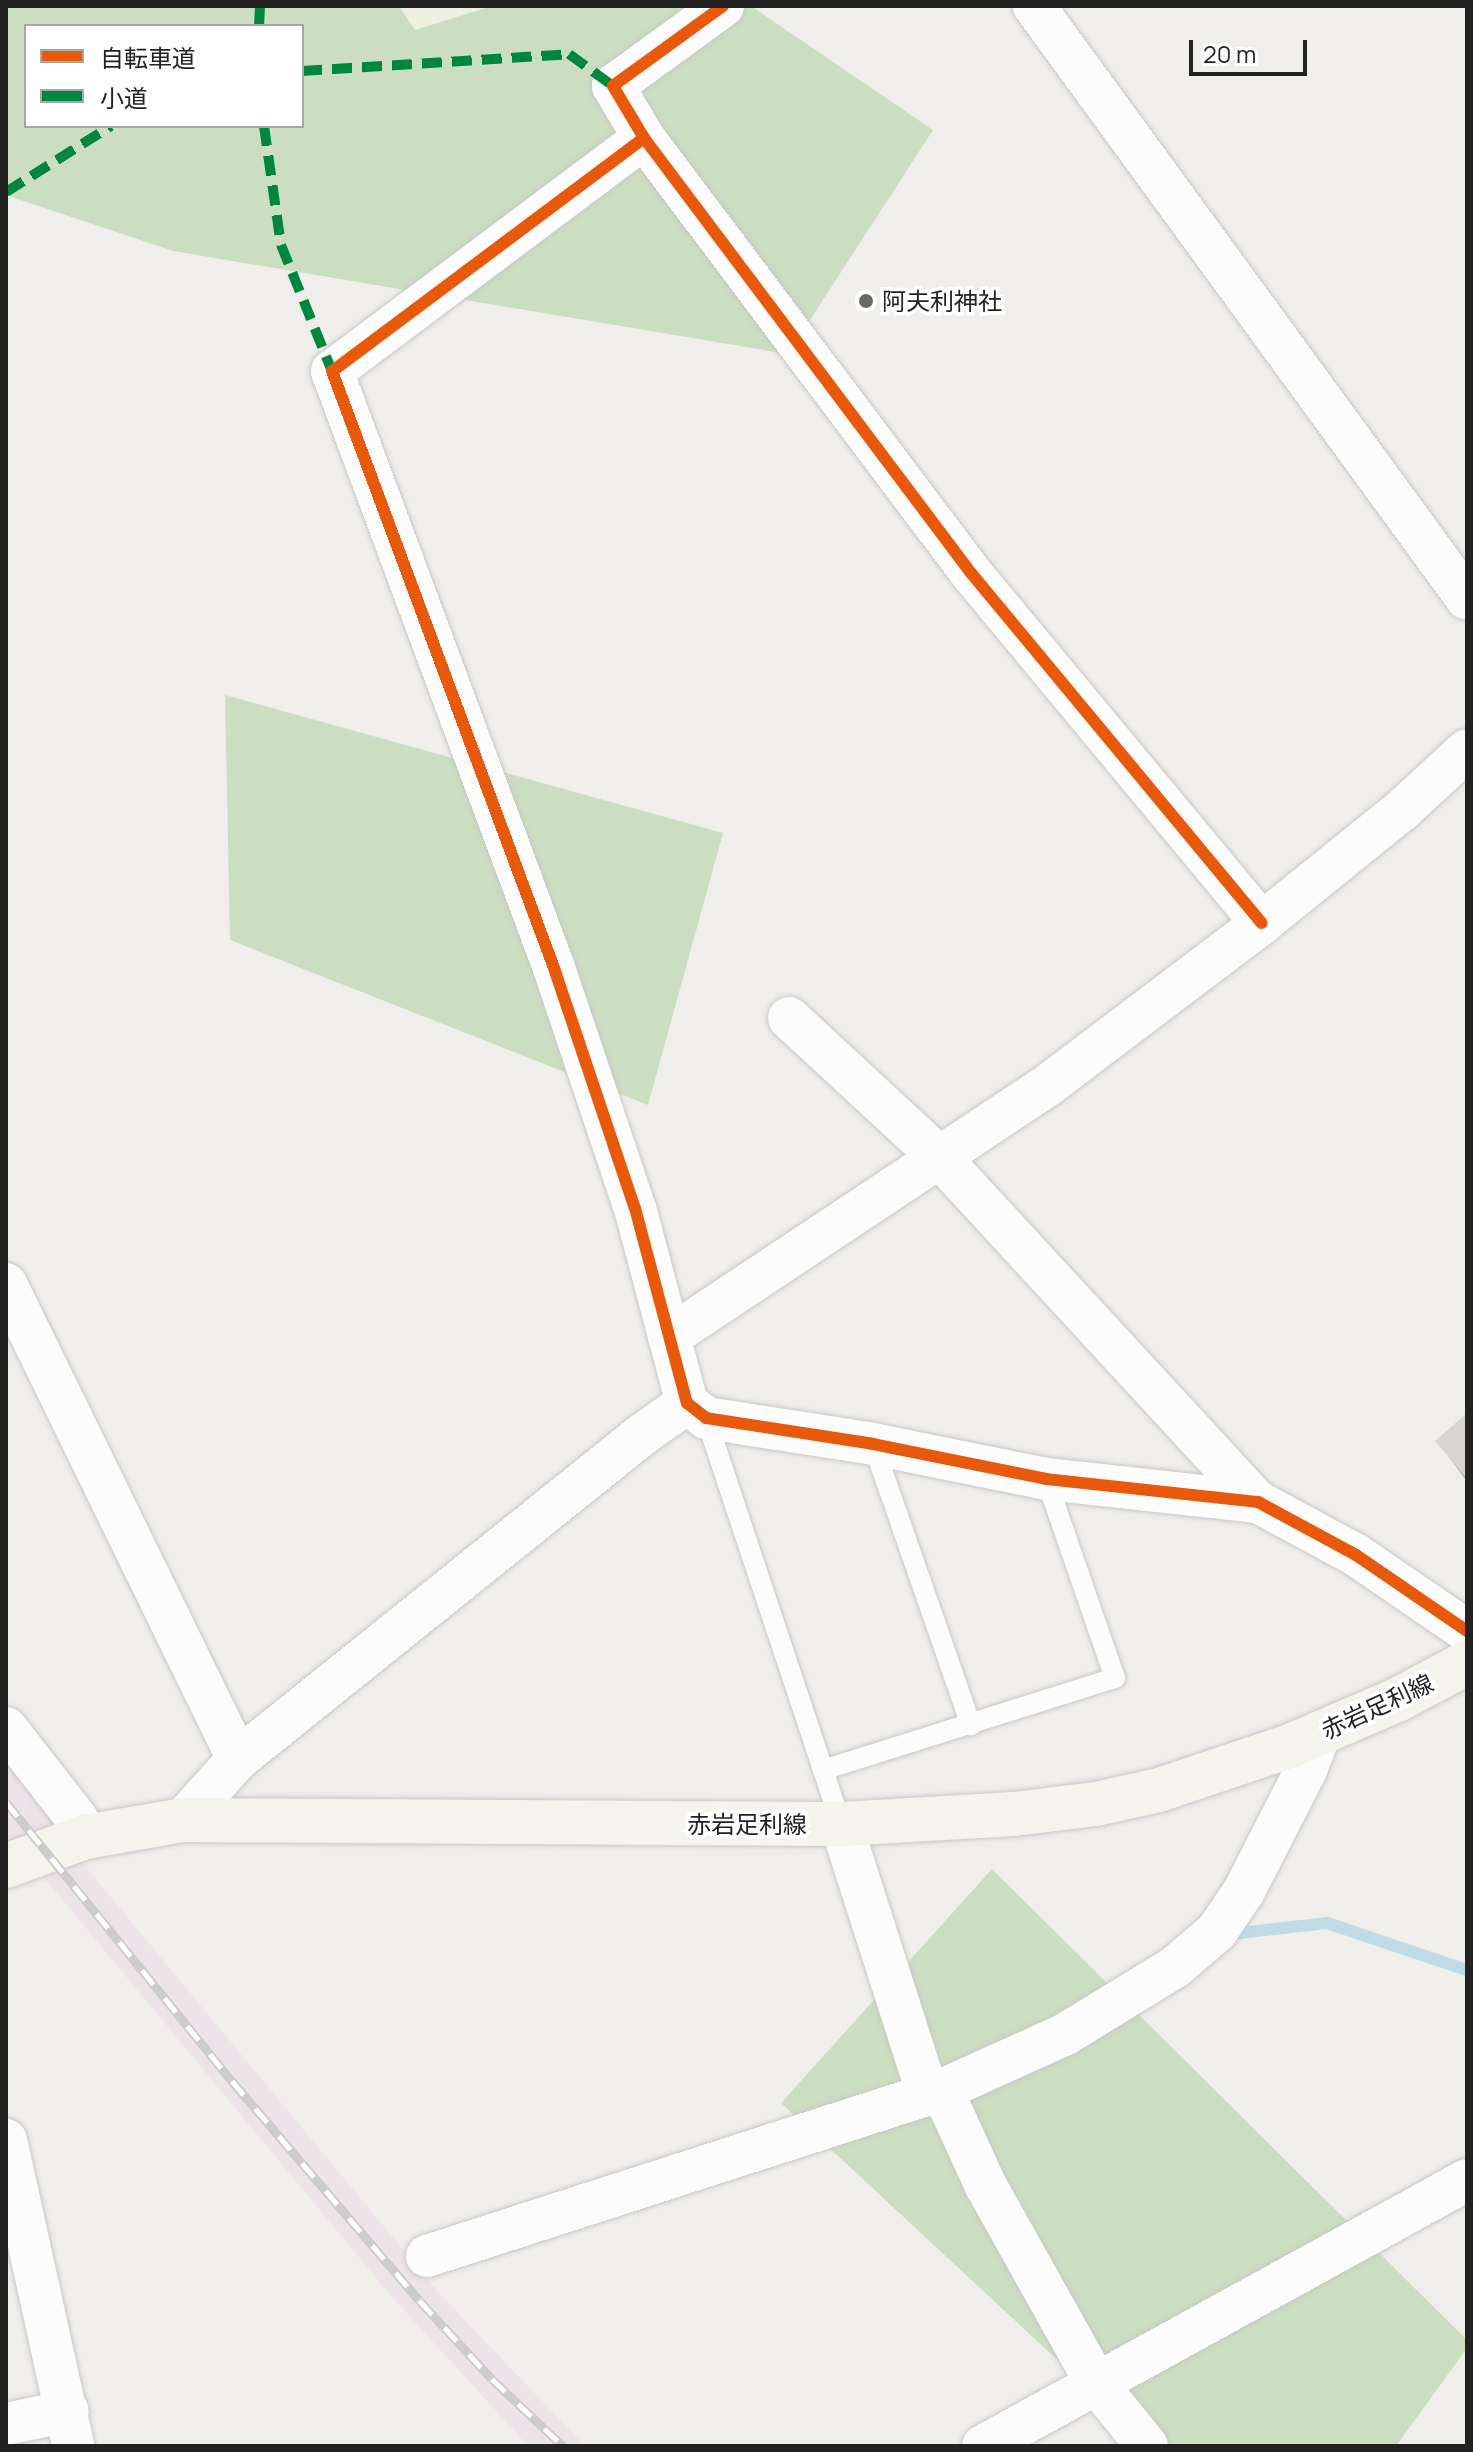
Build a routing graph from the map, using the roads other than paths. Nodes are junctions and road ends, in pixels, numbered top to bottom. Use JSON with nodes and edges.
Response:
{"nodes":[{"id":1,"x":723,"y":6,"type":"edge"},
{"id":2,"x":1034,"y":6,"type":"edge"},
{"id":3,"x":644,"y":138,"type":"junction"},
{"id":4,"x":1467,"y":599,"type":"edge"},
{"id":5,"x":1467,"y":750,"type":"edge"},
{"id":6,"x":1262,"y":923,"type":"junction"},
{"id":7,"x":789,"y":1018,"type":"dead end"},
{"id":8,"x":941,"y":1159,"type":"junction"},
{"id":9,"x":6,"y":1284,"type":"edge"},
{"id":10,"x":669,"y":1337,"type":"junction"},
{"id":11,"x":697,"y":1410,"type":"junction"},
{"id":12,"x":873,"y":1444,"type":"junction"},
{"id":13,"x":1046,"y":1479,"type":"junction"},
{"id":14,"x":1258,"y":1502,"type":"junction"},
{"id":15,"x":1467,"y":1631,"type":"edge"},
{"id":16,"x":1467,"y":1663,"type":"edge"},
{"id":17,"x":971,"y":1725,"type":"junction"},
{"id":18,"x":6,"y":1728,"type":"edge"},
{"id":19,"x":1320,"y":1734,"type":"junction"},
{"id":20,"x":238,"y":1759,"type":"junction"},
{"id":21,"x":823,"y":1770,"type":"junction"},
{"id":22,"x":183,"y":1820,"type":"junction"},
{"id":23,"x":841,"y":1824,"type":"junction"},
{"id":24,"x":85,"y":1837,"type":"junction"},
{"id":25,"x":6,"y":1866,"type":"edge"},
{"id":26,"x":935,"y":2092,"type":"junction"},
{"id":27,"x":6,"y":2140,"type":"edge"},
{"id":28,"x":1467,"y":2180,"type":"edge"},
{"id":29,"x":427,"y":2256,"type":"dead end"},
{"id":30,"x":1096,"y":2383,"type":"junction"},
{"id":31,"x":6,"y":2424,"type":"edge"},
{"id":32,"x":70,"y":2429,"type":"edge"},
{"id":33,"x":983,"y":2446,"type":"edge"},
{"id":34,"x":1147,"y":2446,"type":"edge"}],
"edges":[{"from":1,"to":3,"type":"street"},
{"from":2,"to":4,"type":"street"},
{"from":3,"to":6,"type":"street"},
{"from":3,"to":10,"type":"street"},
{"from":5,"to":6,"type":"street"},
{"from":6,"to":8,"type":"street"},
{"from":7,"to":8,"type":"street"},
{"from":8,"to":10,"type":"street"},
{"from":8,"to":14,"type":"street"},
{"from":9,"to":20,"type":"street"},
{"from":10,"to":11,"type":"street"},
{"from":11,"to":12,"type":"street"},
{"from":11,"to":20,"type":"street"},
{"from":11,"to":21,"type":"lane"},
{"from":12,"to":13,"type":"street"},
{"from":12,"to":17,"type":"lane"},
{"from":13,"to":14,"type":"street"},
{"from":13,"to":17,"type":"lane"},
{"from":14,"to":15,"type":"street"},
{"from":16,"to":19,"type":"main road","name":"赤岩足利線"},
{"from":17,"to":21,"type":"lane"},
{"from":18,"to":24,"type":"street"},
{"from":19,"to":23,"type":"main road","name":"赤岩足利線"},
{"from":19,"to":26,"type":"street"},
{"from":20,"to":22,"type":"street"},
{"from":21,"to":23,"type":"lane"},
{"from":22,"to":23,"type":"main road","name":"赤岩足利線"},
{"from":22,"to":24,"type":"main road","name":"赤岩足利線"},
{"from":23,"to":26,"type":"street"},
{"from":24,"to":25,"type":"main road","name":"赤岩足利線"},
{"from":26,"to":29,"type":"street"},
{"from":26,"to":30,"type":"street"},
{"from":27,"to":32,"type":"street"},
{"from":28,"to":30,"type":"street"},
{"from":30,"to":33,"type":"street"},
{"from":30,"to":34,"type":"street"},
{"from":31,"to":32,"type":"street"}]}
